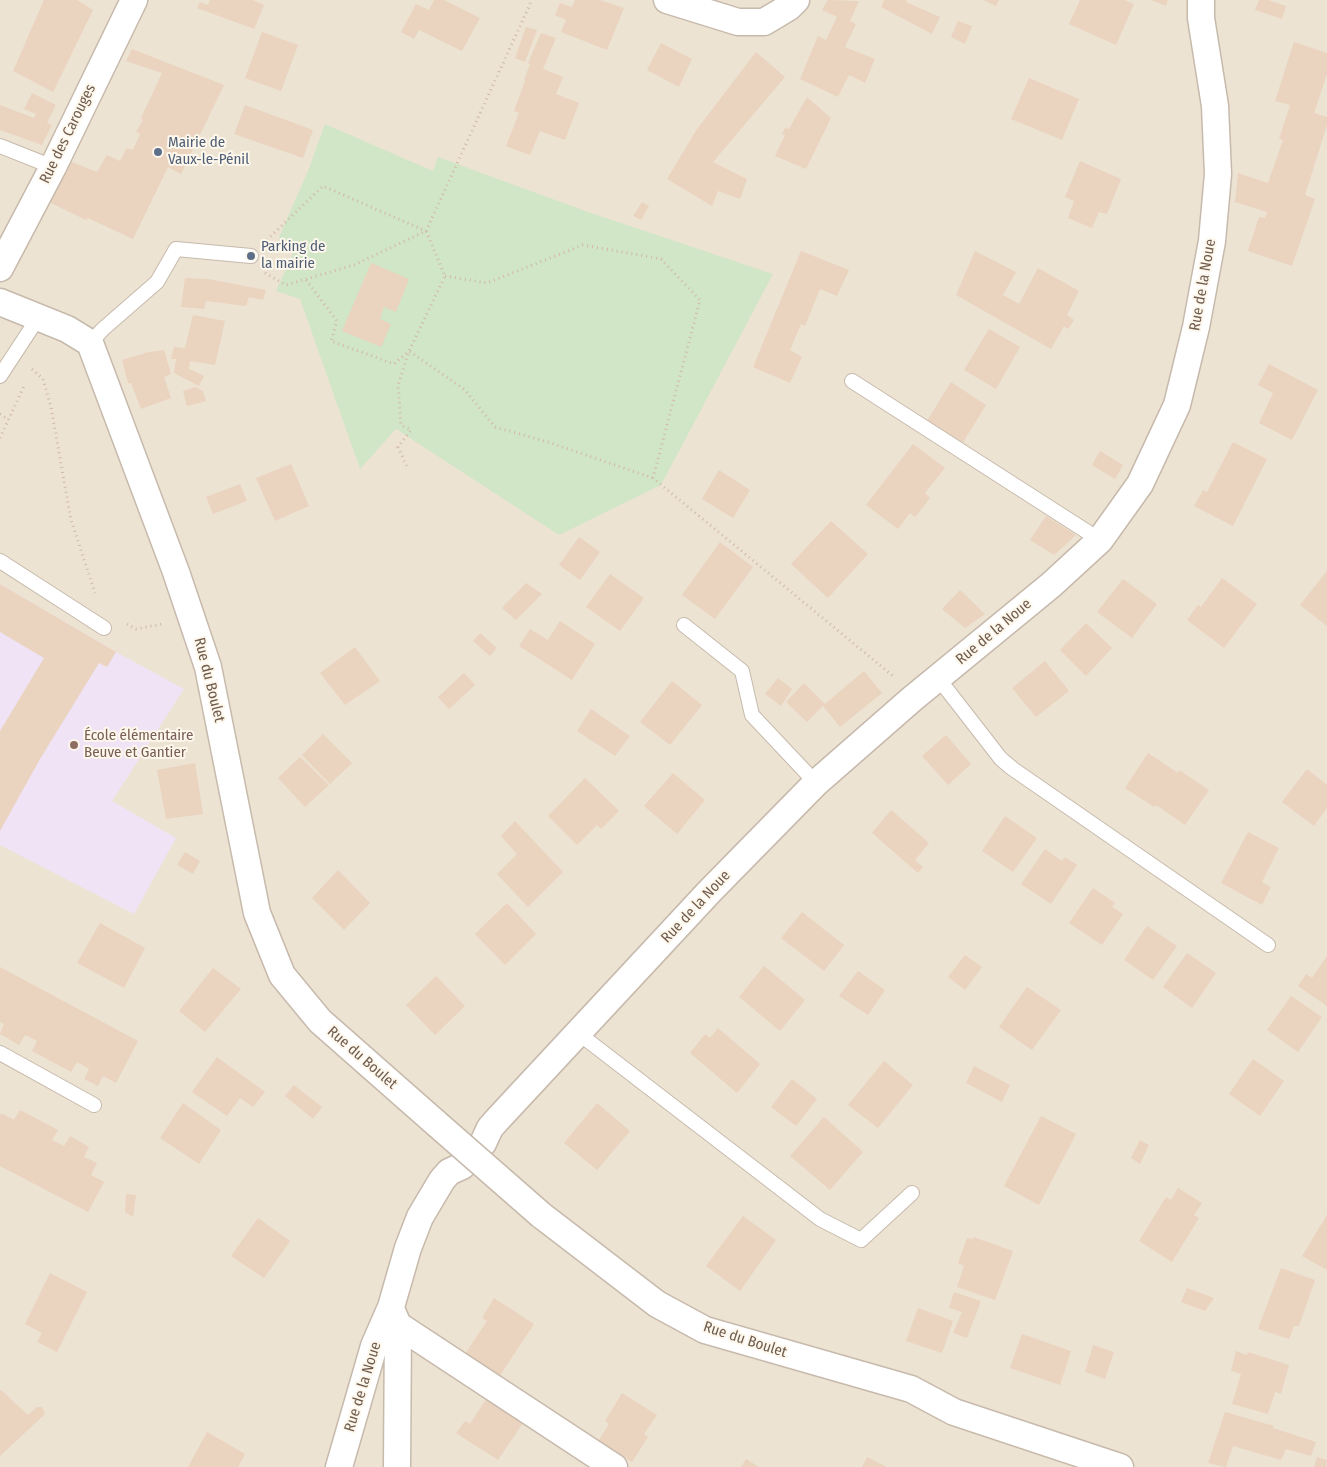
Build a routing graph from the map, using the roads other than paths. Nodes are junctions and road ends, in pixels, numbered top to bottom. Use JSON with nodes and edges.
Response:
{"nodes":[{"id":1,"x":134,"y":0,"type":"edge"},
{"id":2,"x":667,"y":0,"type":"edge"},
{"id":3,"x":796,"y":0,"type":"edge"},
{"id":4,"x":1201,"y":0,"type":"edge"},
{"id":5,"x":0,"y":146,"type":"edge"},
{"id":6,"x":53,"y":167,"type":"junction"},
{"id":7,"x":251,"y":256,"type":"road end"},
{"id":8,"x":0,"y":268,"type":"edge"},
{"id":9,"x":0,"y":302,"type":"edge"},
{"id":10,"x":38,"y":318,"type":"junction"},
{"id":11,"x":90,"y":342,"type":"junction"},
{"id":12,"x":0,"y":376,"type":"edge"},
{"id":13,"x":852,"y":381,"type":"dead end"},
{"id":14,"x":1100,"y":540,"type":"junction"},
{"id":15,"x":0,"y":562,"type":"edge"},
{"id":16,"x":684,"y":625,"type":"dead end"},
{"id":17,"x":104,"y":628,"type":"dead end"},
{"id":18,"x":938,"y":678,"type":"junction"},
{"id":19,"x":816,"y":783,"type":"junction"},
{"id":20,"x":1268,"y":945,"type":"dead end"},
{"id":21,"x":578,"y":1033,"type":"junction"},
{"id":22,"x":0,"y":1052,"type":"edge"},
{"id":23,"x":94,"y":1105,"type":"dead end"},
{"id":24,"x":912,"y":1193,"type":"dead end"},
{"id":25,"x":394,"y":1316,"type":"junction"},
{"id":26,"x":339,"y":1467,"type":"edge"},
{"id":27,"x":397,"y":1467,"type":"edge"},
{"id":28,"x":614,"y":1467,"type":"edge"},
{"id":29,"x":1120,"y":1467,"type":"edge"}],
"edges":[{"from":1,"to":6,"type":"street","name":"Rue des Carouges"},
{"from":2,"to":3,"type":"street"},
{"from":4,"to":14,"type":"street","name":"Rue de la Noue"},
{"from":5,"to":6,"type":"lane"},
{"from":6,"to":8,"type":"street","name":"Rue des Carouges"},
{"from":7,"to":11,"type":"lane"},
{"from":9,"to":10,"type":"street"},
{"from":10,"to":11,"type":"street"},
{"from":10,"to":12,"type":"lane"},
{"from":11,"to":29,"type":"street","name":"Rue du Boulet","bridge":true},
{"from":13,"to":14,"type":"lane"},
{"from":14,"to":18,"type":"street","name":"Rue de la Noue"},
{"from":15,"to":17,"type":"lane"},
{"from":16,"to":19,"type":"lane"},
{"from":18,"to":19,"type":"street","name":"Rue de la Noue"},
{"from":18,"to":20,"type":"lane"},
{"from":19,"to":21,"type":"street","name":"Rue de la Noue"},
{"from":21,"to":24,"type":"lane"},
{"from":21,"to":25,"type":"street","name":"Rue de la Noue"},
{"from":22,"to":23,"type":"lane"},
{"from":25,"to":26,"type":"street","name":"Rue de la Noue"},
{"from":25,"to":27,"type":"street","name":"Rue de la Noue"},
{"from":25,"to":28,"type":"street"}]}
